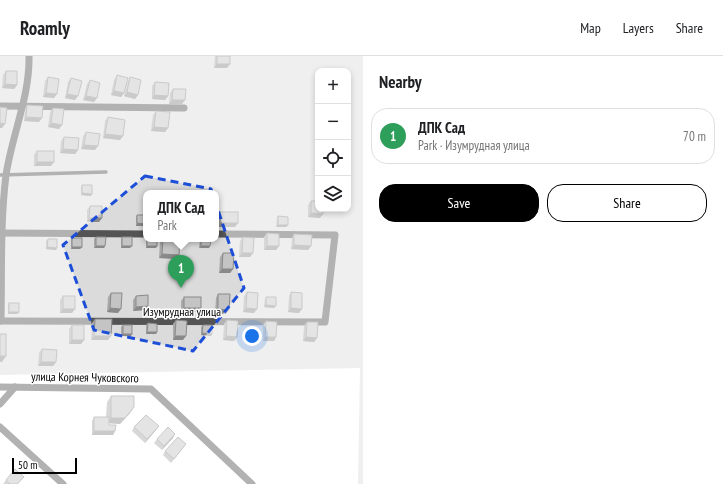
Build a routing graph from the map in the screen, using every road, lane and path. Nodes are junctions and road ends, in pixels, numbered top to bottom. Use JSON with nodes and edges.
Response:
{"nodes":[{"id":1,"x":29,"y":56,"type":"edge"},
{"id":2,"x":0,"y":106,"type":"edge"},
{"id":3,"x":21,"y":106,"type":"junction"},
{"id":4,"x":184,"y":108,"type":"dead end"},
{"id":5,"x":106,"y":172,"type":"dead end"},
{"id":6,"x":3,"y":175,"type":"edge"},
{"id":7,"x":1,"y":233,"type":"edge"},
{"id":8,"x":143,"y":234,"type":"edge"},
{"id":9,"x":219,"y":234,"type":"edge"},
{"id":10,"x":0,"y":321,"type":"edge"},
{"id":11,"x":0,"y":387,"type":"edge"},
{"id":12,"x":15,"y":387,"type":"junction"},
{"id":13,"x":0,"y":404,"type":"edge"},
{"id":14,"x":0,"y":427,"type":"edge"},
{"id":15,"x":63,"y":484,"type":"edge"},
{"id":16,"x":252,"y":484,"type":"edge"}],
"edges":[{"from":1,"to":3,"type":"street"},
{"from":2,"to":3,"type":"street"},
{"from":3,"to":4,"type":"street"},
{"from":3,"to":6,"type":"street"},
{"from":5,"to":6,"type":"lane"},
{"from":6,"to":7,"type":"street"},
{"from":7,"to":8,"type":"street"},
{"from":7,"to":10,"type":"street"},
{"from":9,"to":10,"type":"street","name":"Изумрудная улица"},
{"from":11,"to":12,"type":"street","name":"улица Корнея Чуковского"},
{"from":12,"to":13,"type":"street"},
{"from":12,"to":16,"type":"street","name":"улица Корнея Чуковского"},
{"from":14,"to":15,"type":"street"}]}
